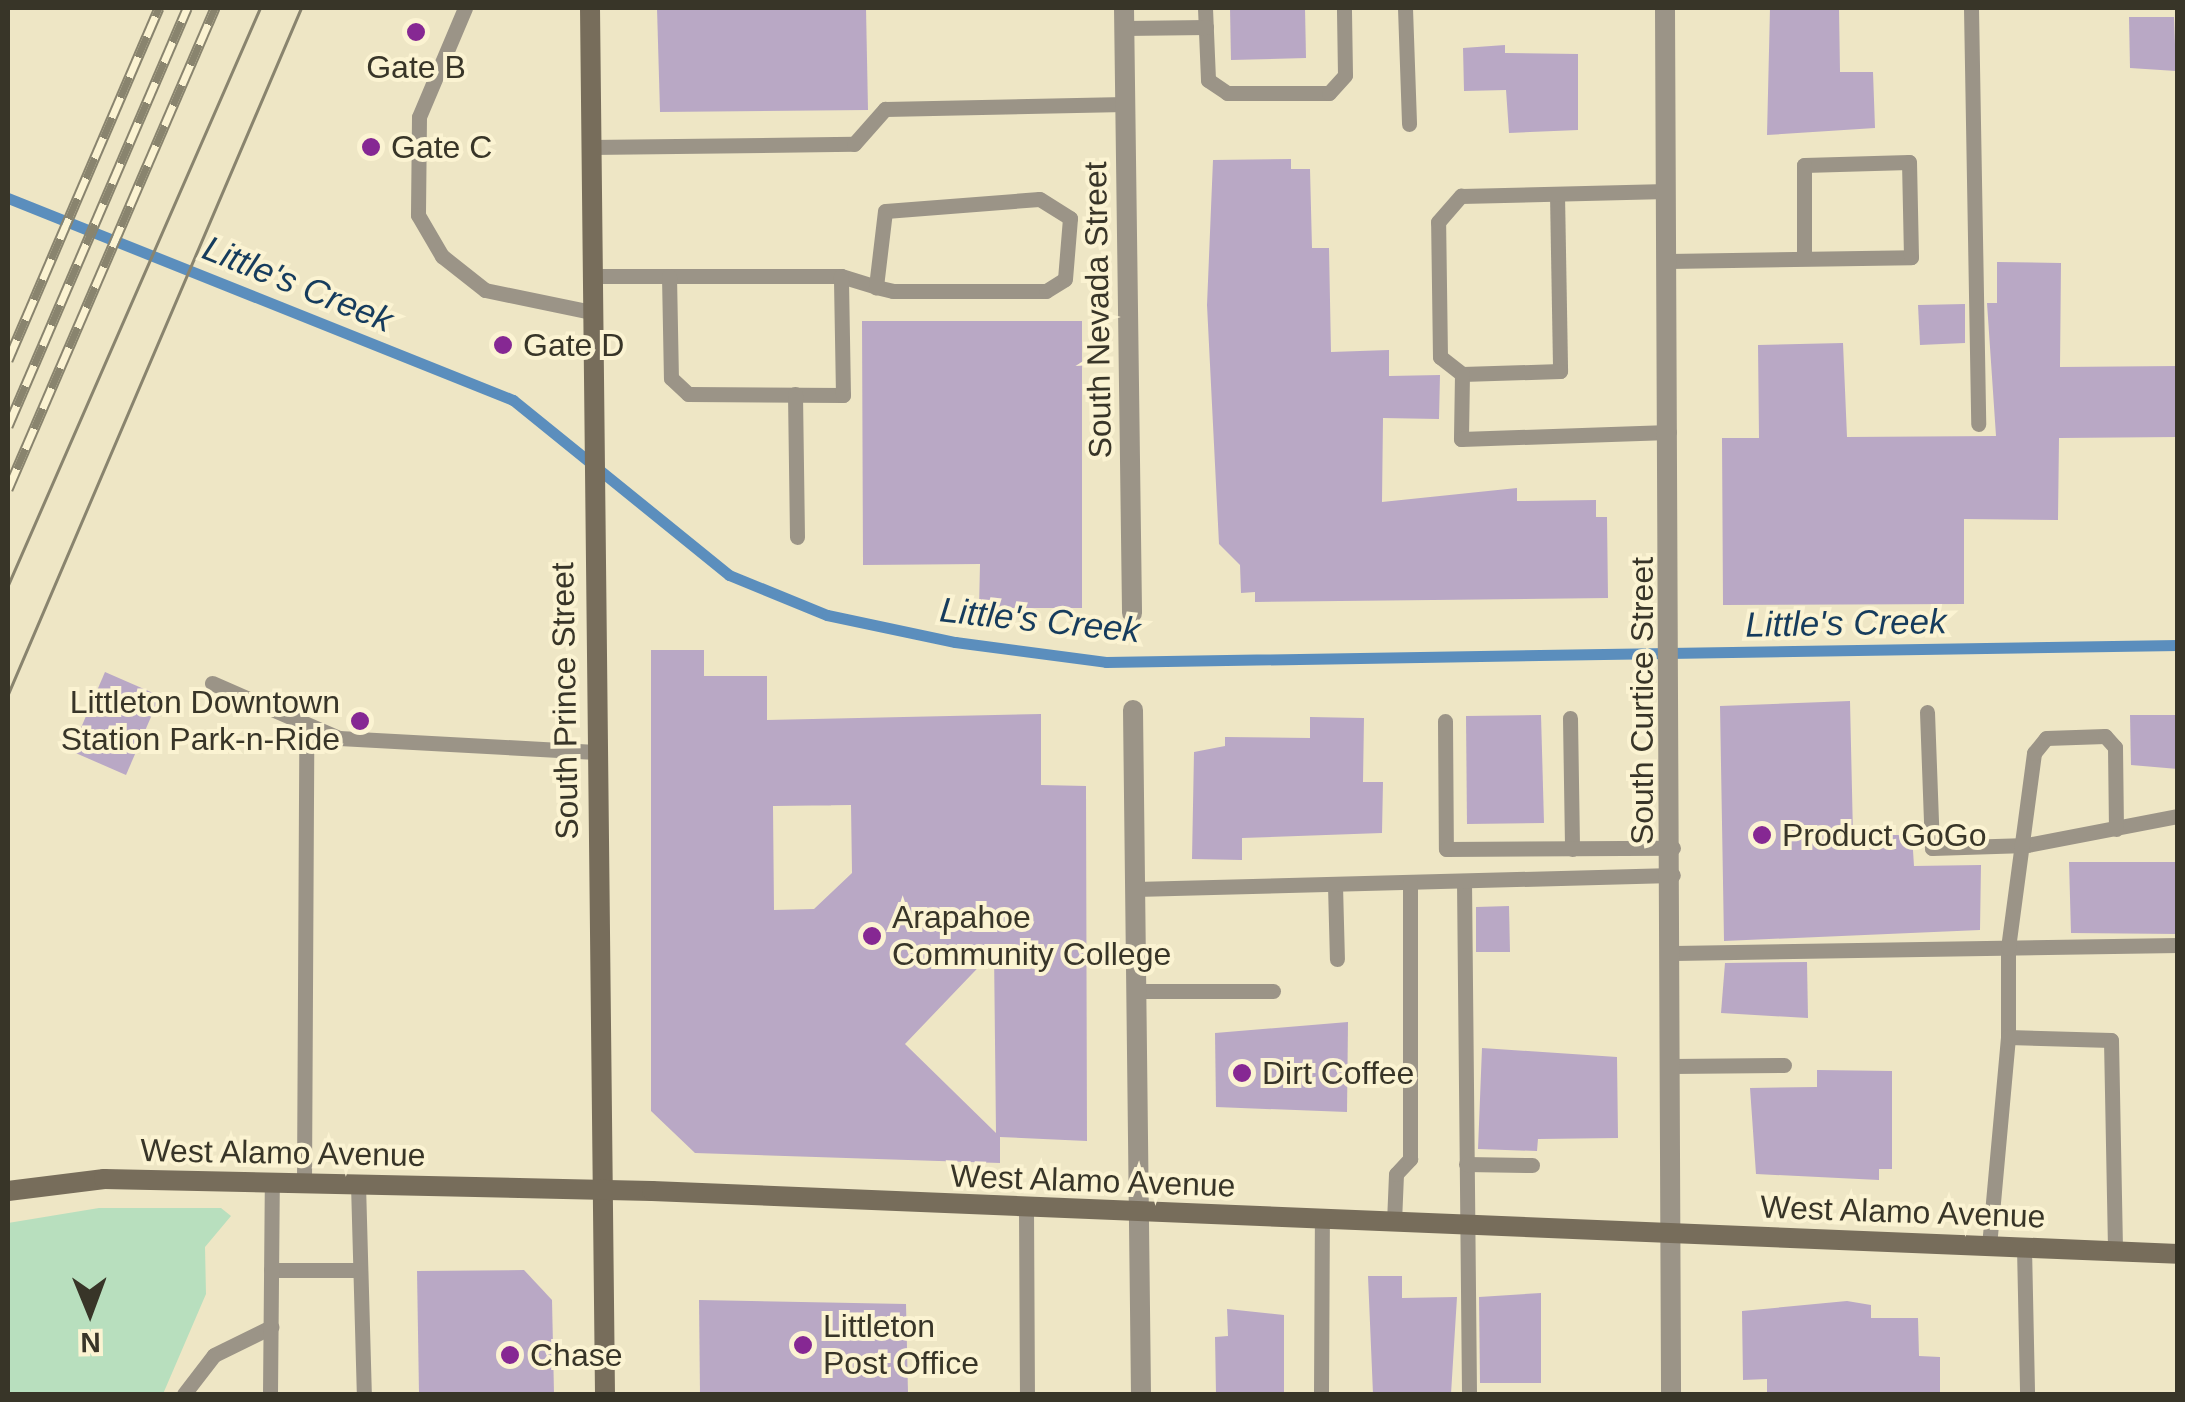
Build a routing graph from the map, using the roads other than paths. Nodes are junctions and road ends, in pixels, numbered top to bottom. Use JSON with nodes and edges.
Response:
{"nodes":[{"id":1,"x":465,"y":8,"type":"edge"},
{"id":2,"x":590,"y":8,"type":"edge"},
{"id":3,"x":1205,"y":8,"type":"edge"},
{"id":4,"x":1344,"y":8,"type":"edge"},
{"id":5,"x":1404,"y":8,"type":"edge"},
{"id":6,"x":1665,"y":8,"type":"edge"},
{"id":7,"x":1972,"y":8,"type":"edge"},
{"id":8,"x":1124,"y":18,"type":"edge"},
{"id":9,"x":1206,"y":27,"type":"junction"},
{"id":10,"x":1125,"y":104,"type":"junction"},
{"id":11,"x":1408,"y":124,"type":"dead end"},
{"id":12,"x":590,"y":147,"type":"junction"},
{"id":13,"x":1667,"y":191,"type":"junction"},
{"id":14,"x":1557,"y":194,"type":"junction"},
{"id":15,"x":1804,"y":258,"type":"junction"},
{"id":16,"x":1668,"y":262,"type":"junction"},
{"id":17,"x":590,"y":276,"type":"junction"},
{"id":18,"x":669,"y":276,"type":"junction"},
{"id":19,"x":841,"y":276,"type":"junction"},
{"id":20,"x":876,"y":286,"type":"junction"},
{"id":21,"x":591,"y":312,"type":"junction"},
{"id":22,"x":1462,"y":374,"type":"junction"},
{"id":23,"x":795,"y":394,"type":"junction"},
{"id":24,"x":1978,"y":424,"type":"dead end"},
{"id":25,"x":1669,"y":432,"type":"junction"},
{"id":26,"x":797,"y":538,"type":"dead end"},
{"id":27,"x":1132,"y":613,"type":"dead end"},
{"id":28,"x":212,"y":684,"type":"dead end"},
{"id":29,"x":1133,"y":710,"type":"dead end"},
{"id":30,"x":1928,"y":712,"type":"dead end"},
{"id":31,"x":1570,"y":718,"type":"dead end"},
{"id":32,"x":1445,"y":721,"type":"dead end"},
{"id":33,"x":306,"y":726,"type":"junction"},
{"id":34,"x":596,"y":752,"type":"junction"},
{"id":35,"x":2178,"y":816,"type":"edge"},
{"id":36,"x":2116,"y":830,"type":"junction"},
{"id":37,"x":2027,"y":846,"type":"junction"},
{"id":38,"x":1672,"y":848,"type":"junction"},
{"id":39,"x":1572,"y":849,"type":"junction"},
{"id":40,"x":1673,"y":876,"type":"junction"},
{"id":41,"x":1464,"y":881,"type":"junction"},
{"id":42,"x":1410,"y":882,"type":"junction"},
{"id":43,"x":1335,"y":884,"type":"junction"},
{"id":44,"x":1135,"y":889,"type":"junction"},
{"id":45,"x":2178,"y":944,"type":"edge"},
{"id":46,"x":2008,"y":948,"type":"junction"},
{"id":47,"x":1674,"y":953,"type":"junction"},
{"id":48,"x":1336,"y":959,"type":"dead end"},
{"id":49,"x":1273,"y":990,"type":"dead end"},
{"id":50,"x":1136,"y":991,"type":"junction"},
{"id":51,"x":2008,"y":1038,"type":"junction"},
{"id":52,"x":1784,"y":1065,"type":"dead end"},
{"id":53,"x":1672,"y":1066,"type":"junction"},
{"id":54,"x":1466,"y":1164,"type":"junction"},
{"id":55,"x":1532,"y":1164,"type":"dead end"},
{"id":56,"x":272,"y":1182,"type":"junction"},
{"id":57,"x":304,"y":1182,"type":"junction"},
{"id":58,"x":358,"y":1184,"type":"junction"},
{"id":59,"x":600,"y":1190,"type":"junction"},
{"id":60,"x":8,"y":1191,"type":"edge"},
{"id":61,"x":1026,"y":1208,"type":"junction"},
{"id":62,"x":1139,"y":1213,"type":"junction"},
{"id":63,"x":1322,"y":1220,"type":"junction"},
{"id":64,"x":1394,"y":1222,"type":"junction"},
{"id":65,"x":1466,"y":1225,"type":"junction"},
{"id":66,"x":1670,"y":1232,"type":"junction"},
{"id":67,"x":1989,"y":1246,"type":"junction"},
{"id":68,"x":2024,"y":1247,"type":"junction"},
{"id":69,"x":2115,"y":1251,"type":"junction"},
{"id":70,"x":2178,"y":1254,"type":"edge"},
{"id":71,"x":271,"y":1270,"type":"junction"},
{"id":72,"x":360,"y":1270,"type":"junction"},
{"id":73,"x":271,"y":1327,"type":"junction"},
{"id":74,"x":184,"y":1394,"type":"edge"},
{"id":75,"x":270,"y":1394,"type":"edge"},
{"id":76,"x":364,"y":1394,"type":"edge"},
{"id":77,"x":605,"y":1394,"type":"edge"},
{"id":78,"x":1027,"y":1394,"type":"edge"},
{"id":79,"x":1141,"y":1394,"type":"edge"},
{"id":80,"x":1322,"y":1394,"type":"edge"},
{"id":81,"x":1469,"y":1394,"type":"edge"},
{"id":82,"x":1671,"y":1394,"type":"edge"},
{"id":83,"x":2027,"y":1394,"type":"edge"}],
"edges":[{"from":1,"to":21,"type":"lane"},
{"from":2,"to":12,"type":"main road","name":"South Prince Street"},
{"from":3,"to":9,"type":"lane"},
{"from":4,"to":9,"type":"lane"},
{"from":5,"to":11,"type":"lane"},
{"from":6,"to":13,"type":"street","name":"South Curtice Street"},
{"from":7,"to":24,"type":"lane"},
{"from":8,"to":9,"type":"lane"},
{"from":8,"to":10,"type":"street","name":"South Nevada Street"},
{"from":10,"to":12,"type":"lane"},
{"from":10,"to":27,"type":"street","name":"South Nevada Street"},
{"from":12,"to":17,"type":"main road","name":"South Prince Street"},
{"from":13,"to":14,"type":"lane"},
{"from":13,"to":16,"type":"street","name":"South Curtice Street"},
{"from":14,"to":22,"type":"lane"},
{"from":14,"to":22,"type":"lane"},
{"from":15,"to":15,"type":"lane"},
{"from":15,"to":16,"type":"lane"},
{"from":16,"to":25,"type":"street","name":"South Curtice Street"},
{"from":17,"to":18,"type":"lane"},
{"from":17,"to":21,"type":"main road","name":"South Prince Street"},
{"from":18,"to":19,"type":"lane"},
{"from":18,"to":23,"type":"lane"},
{"from":19,"to":20,"type":"lane"},
{"from":19,"to":23,"type":"lane"},
{"from":20,"to":20,"type":"lane"},
{"from":21,"to":34,"type":"main road","name":"South Prince Street"},
{"from":22,"to":25,"type":"lane"},
{"from":23,"to":26,"type":"lane"},
{"from":25,"to":38,"type":"street","name":"South Curtice Street"},
{"from":28,"to":33,"type":"lane"},
{"from":29,"to":44,"type":"street"},
{"from":30,"to":37,"type":"lane"},
{"from":31,"to":39,"type":"lane"},
{"from":32,"to":39,"type":"lane"},
{"from":33,"to":34,"type":"lane"},
{"from":33,"to":57,"type":"lane"},
{"from":34,"to":59,"type":"main road","name":"South Prince Street"},
{"from":35,"to":36,"type":"lane"},
{"from":36,"to":37,"type":"lane"},
{"from":36,"to":37,"type":"lane"},
{"from":37,"to":46,"type":"lane"},
{"from":38,"to":39,"type":"lane"},
{"from":38,"to":40,"type":"street","name":"South Curtice Street"},
{"from":40,"to":41,"type":"lane"},
{"from":40,"to":47,"type":"street","name":"South Curtice Street"},
{"from":41,"to":42,"type":"lane"},
{"from":41,"to":54,"type":"lane"},
{"from":42,"to":43,"type":"lane"},
{"from":42,"to":64,"type":"lane"},
{"from":43,"to":44,"type":"lane"},
{"from":43,"to":48,"type":"lane"},
{"from":44,"to":50,"type":"street"},
{"from":45,"to":46,"type":"lane"},
{"from":46,"to":47,"type":"lane"},
{"from":46,"to":51,"type":"lane"},
{"from":47,"to":53,"type":"street","name":"South Curtice Street"},
{"from":49,"to":50,"type":"lane"},
{"from":50,"to":62,"type":"street"},
{"from":51,"to":67,"type":"lane"},
{"from":51,"to":69,"type":"lane"},
{"from":52,"to":53,"type":"lane"},
{"from":53,"to":66,"type":"street","name":"South Curtice Street"},
{"from":54,"to":55,"type":"lane"},
{"from":54,"to":65,"type":"lane"},
{"from":56,"to":57,"type":"main road","name":"West Alamo Avenue"},
{"from":56,"to":60,"type":"main road","name":"West Alamo Avenue"},
{"from":56,"to":71,"type":"lane"},
{"from":57,"to":58,"type":"main road","name":"West Alamo Avenue"},
{"from":58,"to":59,"type":"main road","name":"West Alamo Avenue"},
{"from":58,"to":72,"type":"lane"},
{"from":59,"to":61,"type":"main road","name":"West Alamo Avenue"},
{"from":59,"to":77,"type":"main road","name":"South Prince Street"},
{"from":61,"to":62,"type":"main road","name":"West Alamo Avenue"},
{"from":61,"to":78,"type":"lane"},
{"from":62,"to":63,"type":"main road","name":"West Alamo Avenue"},
{"from":62,"to":79,"type":"street"},
{"from":63,"to":64,"type":"main road","name":"West Alamo Avenue"},
{"from":63,"to":80,"type":"lane"},
{"from":64,"to":65,"type":"main road","name":"West Alamo Avenue"},
{"from":65,"to":66,"type":"main road","name":"West Alamo Avenue"},
{"from":65,"to":81,"type":"lane"},
{"from":66,"to":67,"type":"main road","name":"West Alamo Avenue"},
{"from":66,"to":82,"type":"street","name":"South Curtice Street"},
{"from":67,"to":68,"type":"main road","name":"West Alamo Avenue"},
{"from":68,"to":69,"type":"main road","name":"West Alamo Avenue"},
{"from":68,"to":83,"type":"lane"},
{"from":69,"to":70,"type":"main road","name":"West Alamo Avenue"},
{"from":71,"to":72,"type":"lane"},
{"from":71,"to":73,"type":"lane"},
{"from":72,"to":76,"type":"lane"},
{"from":73,"to":74,"type":"lane"},
{"from":73,"to":75,"type":"lane"}]}
